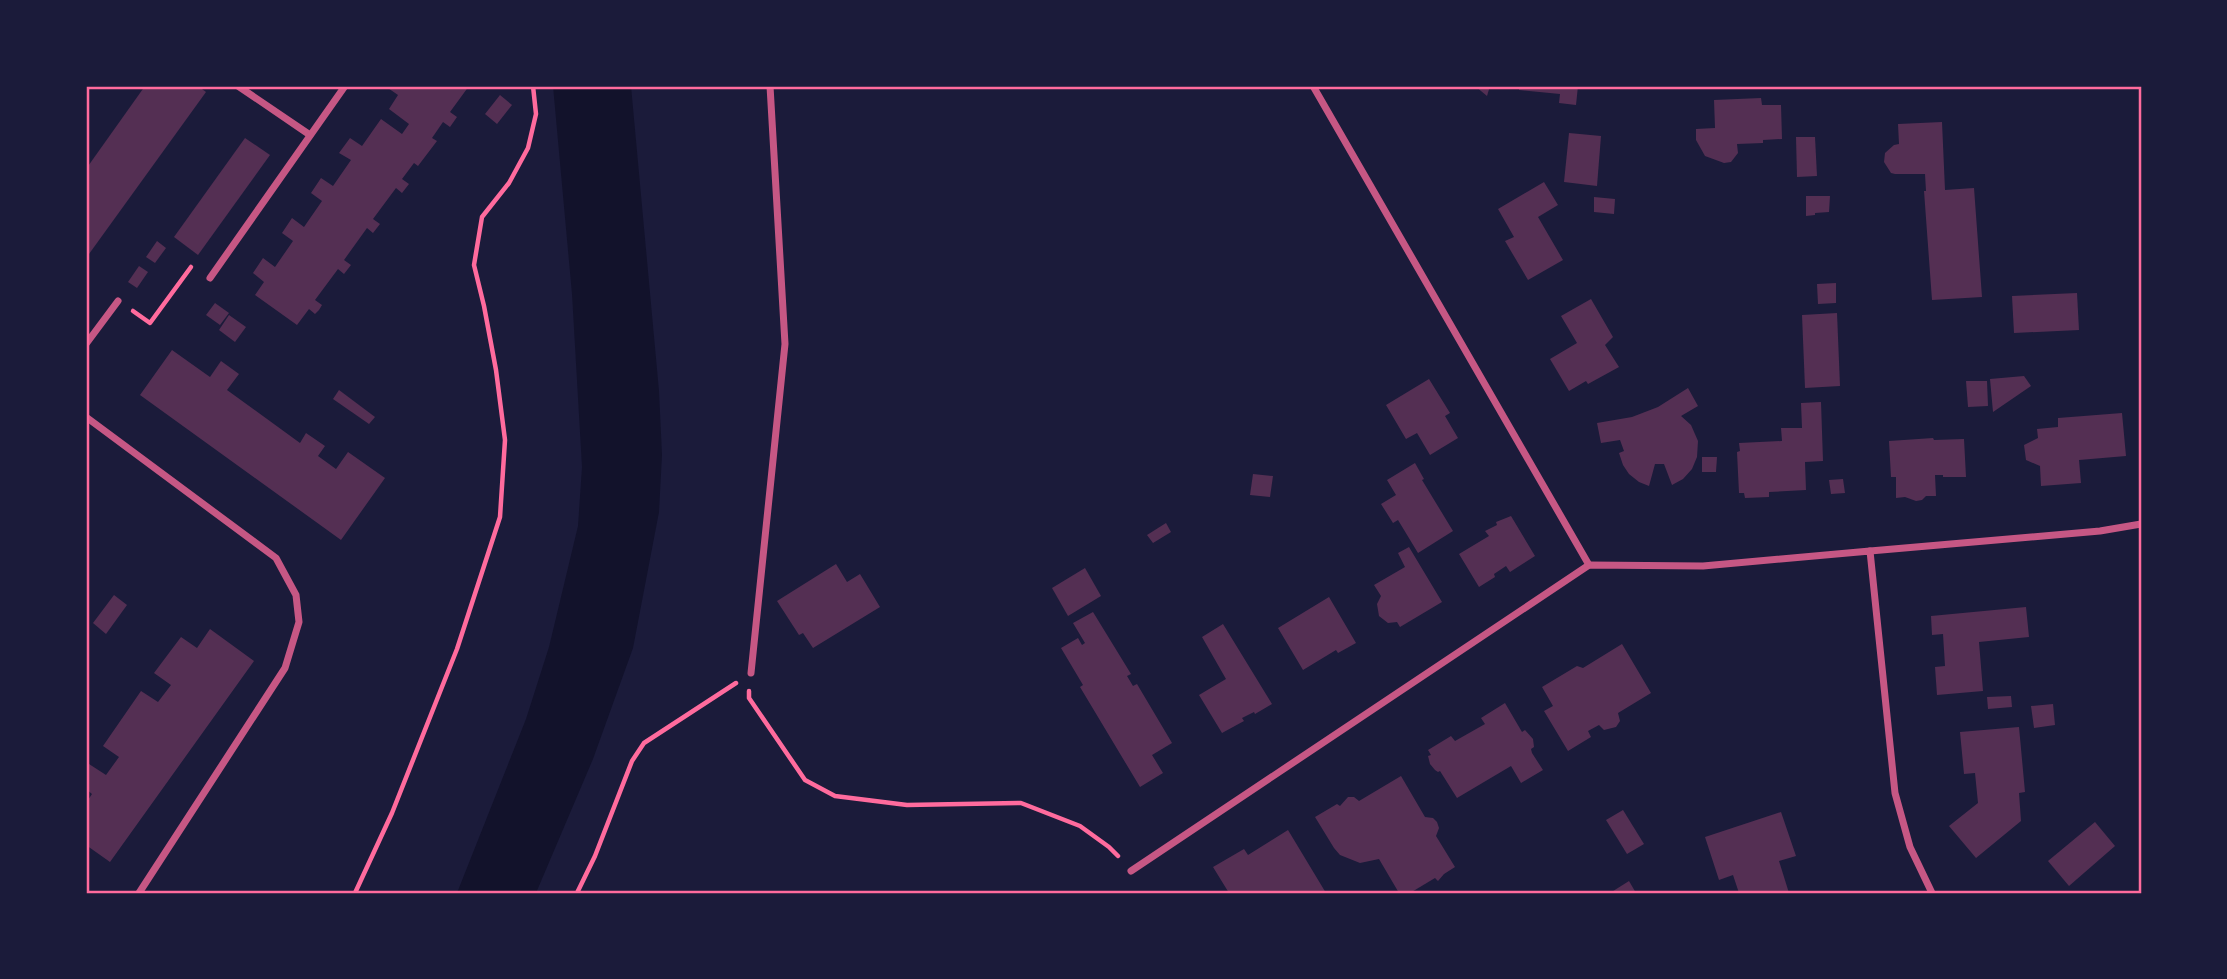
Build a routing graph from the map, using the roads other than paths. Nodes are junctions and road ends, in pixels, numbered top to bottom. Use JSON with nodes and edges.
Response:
{"nodes":[{"id":1,"x":238,"y":86,"type":"edge"},
{"id":2,"x":345,"y":86,"type":"edge"},
{"id":3,"x":770,"y":86,"type":"edge"},
{"id":4,"x":1313,"y":86,"type":"edge"},
{"id":5,"x":310,"y":135,"type":"junction"},
{"id":6,"x":210,"y":278,"type":"road end"},
{"id":7,"x":118,"y":300,"type":"road end"},
{"id":8,"x":86,"y":344,"type":"edge"},
{"id":9,"x":86,"y":417,"type":"edge"},
{"id":10,"x":2141,"y":524,"type":"edge"},
{"id":11,"x":1870,"y":551,"type":"junction"},
{"id":12,"x":1588,"y":565,"type":"junction"},
{"id":13,"x":751,"y":673,"type":"road end"},
{"id":14,"x":1130,"y":871,"type":"road end"},
{"id":15,"x":139,"y":893,"type":"edge"},
{"id":16,"x":1932,"y":893,"type":"edge"}],
"edges":[{"from":1,"to":5,"type":"street"},
{"from":2,"to":5,"type":"street"},
{"from":3,"to":13,"type":"street"},
{"from":4,"to":12,"type":"street"},
{"from":5,"to":6,"type":"street"},
{"from":7,"to":8,"type":"street"},
{"from":9,"to":15,"type":"street"},
{"from":10,"to":11,"type":"street"},
{"from":11,"to":12,"type":"street"},
{"from":11,"to":16,"type":"street"},
{"from":12,"to":14,"type":"street"}]}
